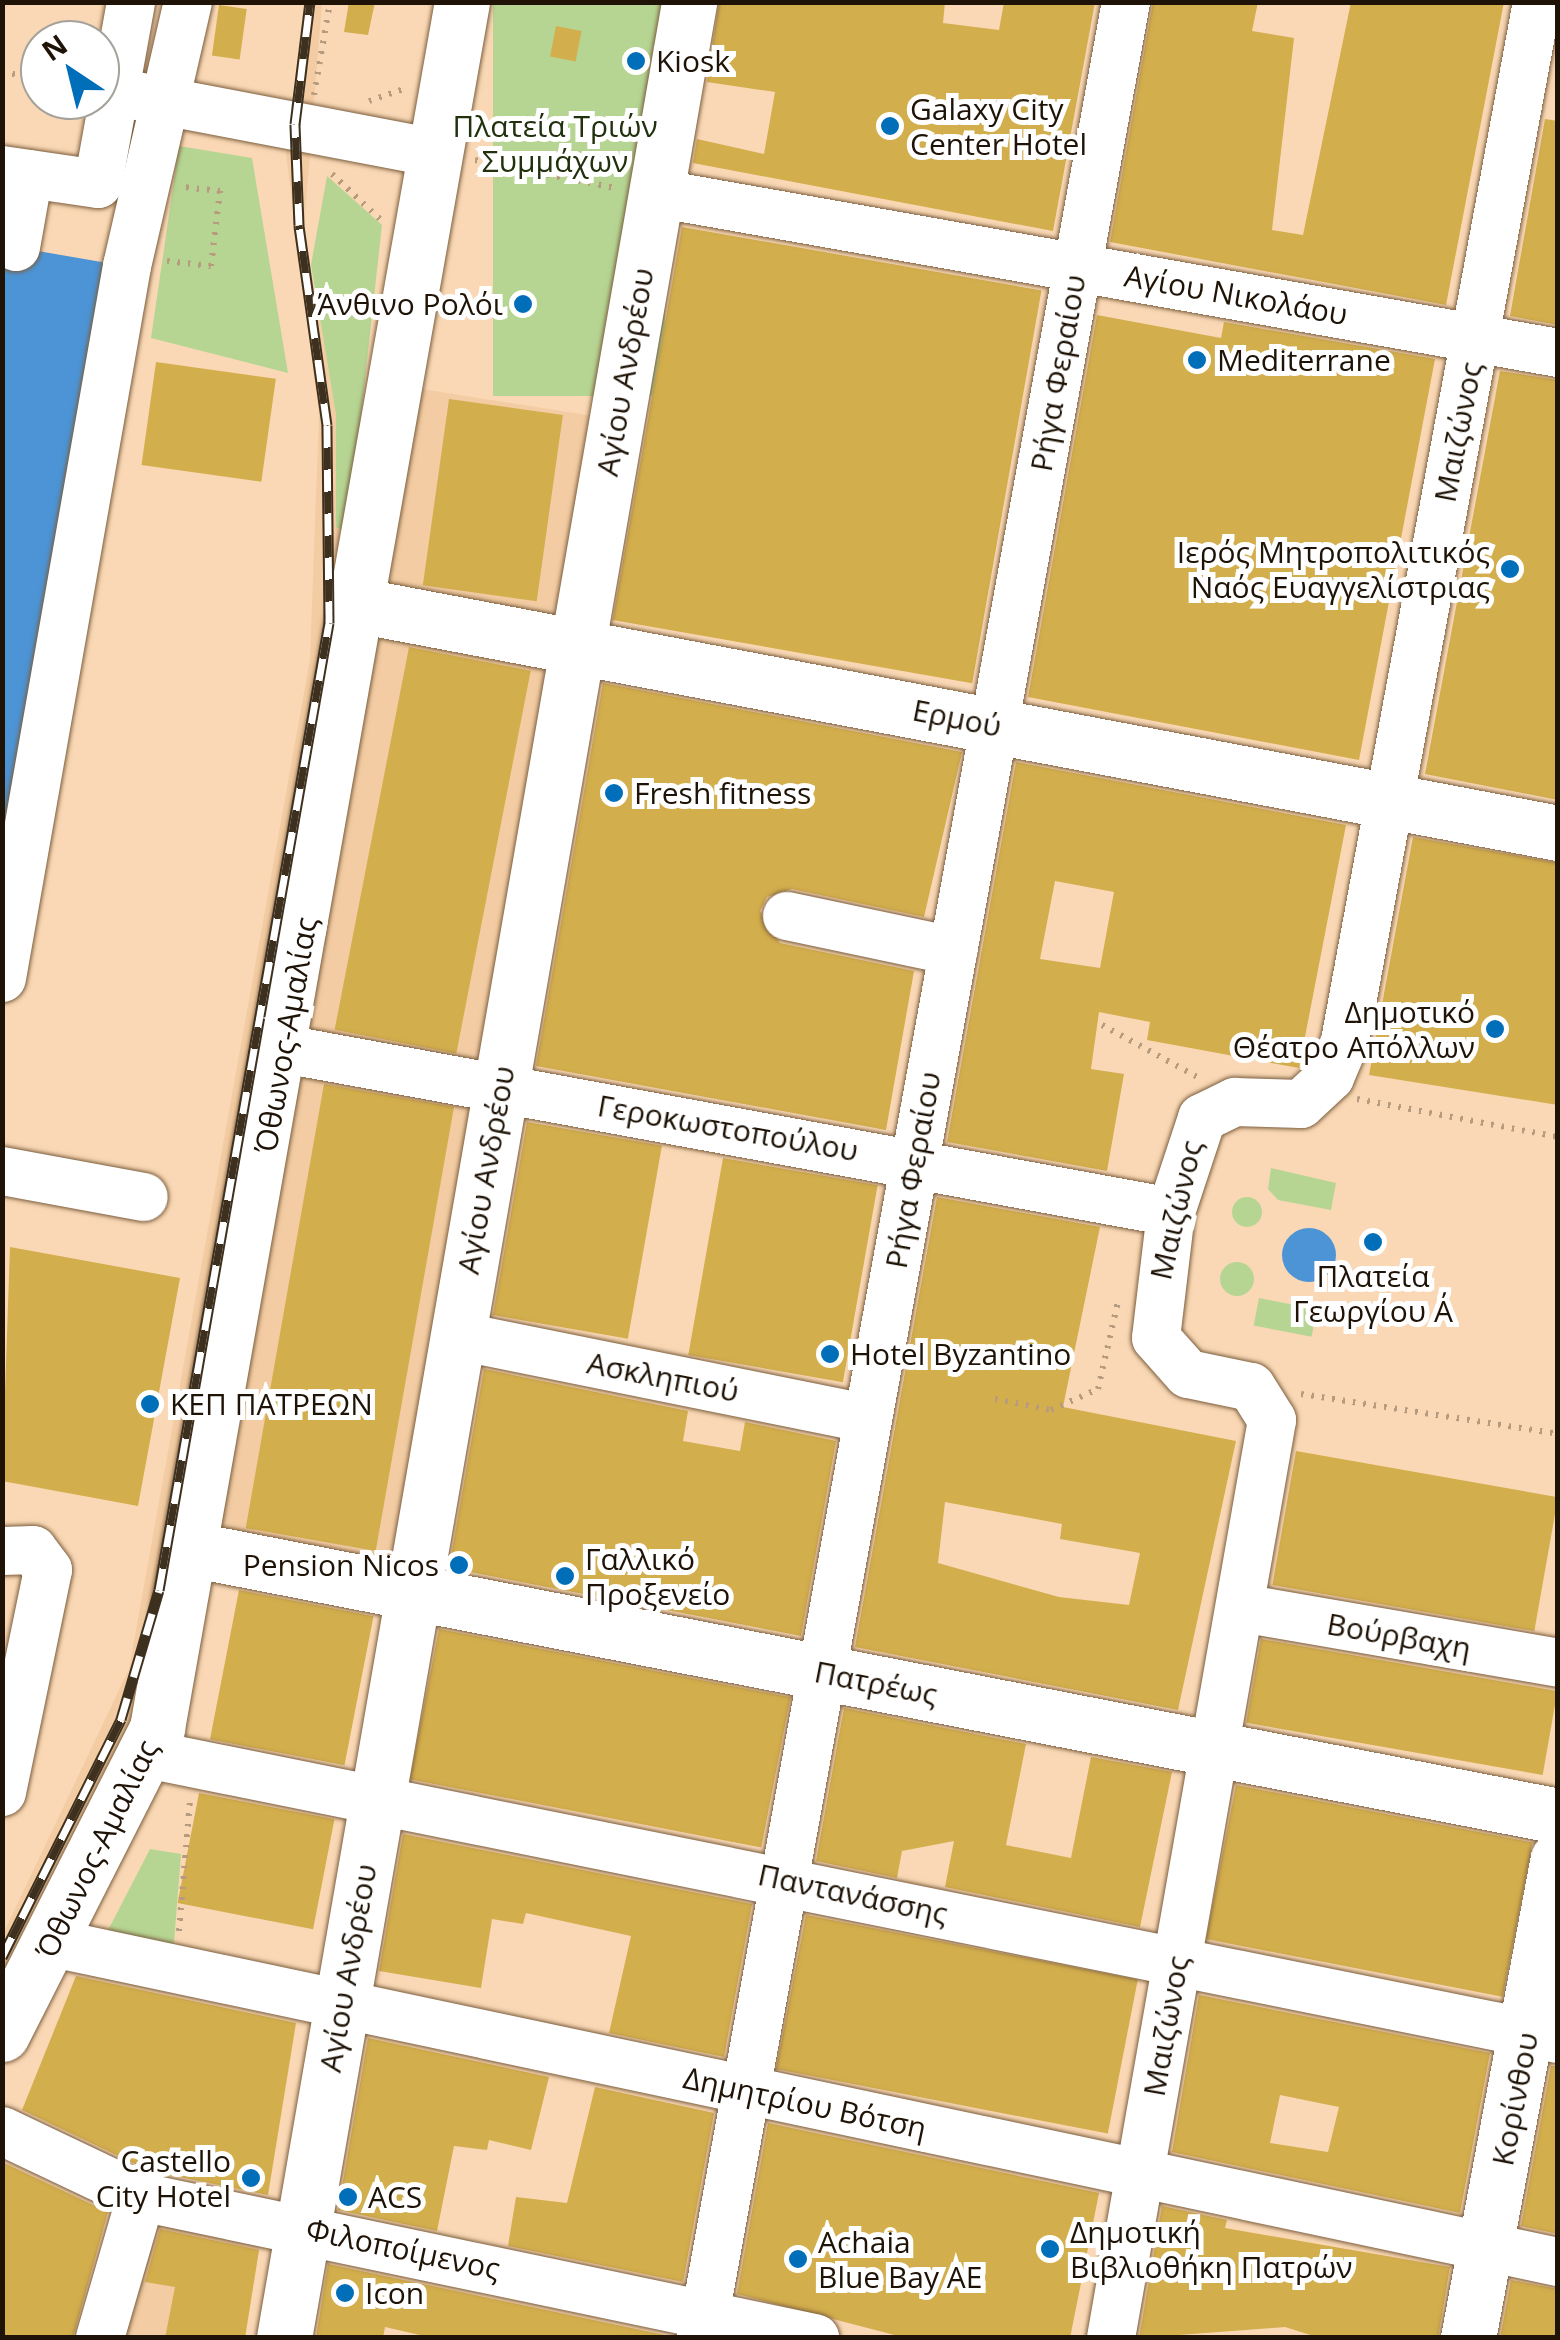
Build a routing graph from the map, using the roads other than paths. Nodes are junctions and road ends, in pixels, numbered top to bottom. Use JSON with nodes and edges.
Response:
{"nodes":[{"id":1,"x":131,"y":2,"type":"edge"},
{"id":2,"x":188,"y":2,"type":"edge"},
{"id":3,"x":462,"y":2,"type":"edge"},
{"id":4,"x":688,"y":2,"type":"edge"},
{"id":5,"x":1126,"y":2,"type":"edge"},
{"id":6,"x":1536,"y":2,"type":"edge"},
{"id":7,"x":120,"y":68,"type":"edge"},
{"id":8,"x":120,"y":93,"type":"edge"},
{"id":9,"x":164,"y":100,"type":"junction"},
{"id":10,"x":111,"y":120,"type":"edge"},
{"id":11,"x":447,"y":155,"type":"junction"},
{"id":12,"x":16,"y":172,"type":"edge"},
{"id":13,"x":655,"y":194,"type":"road end"},
{"id":14,"x":16,"y":247,"type":"dead end"},
{"id":15,"x":1078,"y":267,"type":"junction"},
{"id":16,"x":1476,"y":337,"type":"junction"},
{"id":17,"x":1558,"y":352,"type":"edge"},
{"id":18,"x":357,"y":605,"type":"junction"},
{"id":19,"x":577,"y":645,"type":"junction"},
{"id":20,"x":994,"y":725,"type":"junction"},
{"id":21,"x":1390,"y":800,"type":"junction"},
{"id":22,"x":1558,"y":833,"type":"edge"},
{"id":23,"x":787,"y":916,"type":"dead end"},
{"id":24,"x":953,"y":950,"type":"junction"},
{"id":25,"x":2,"y":978,"type":"edge"},
{"id":26,"x":284,"y":1048,"type":"junction"},
{"id":27,"x":501,"y":1088,"type":"junction"},
{"id":28,"x":915,"y":1161,"type":"junction"},
{"id":29,"x":2,"y":1171,"type":"edge"},
{"id":30,"x":144,"y":1198,"type":"dead end"},
{"id":31,"x":1171,"y":1212,"type":"junction"},
{"id":32,"x":458,"y":1336,"type":"junction"},
{"id":33,"x":868,"y":1419,"type":"junction"},
{"id":34,"x":195,"y":1550,"type":"junction"},
{"id":35,"x":2,"y":1551,"type":"edge"},
{"id":36,"x":413,"y":1592,"type":"junction"},
{"id":37,"x":1240,"y":1608,"type":"junction"},
{"id":38,"x":1558,"y":1663,"type":"edge"},
{"id":39,"x":822,"y":1672,"type":"junction"},
{"id":40,"x":1217,"y":1750,"type":"junction"},
{"id":41,"x":170,"y":1758,"type":"junction"},
{"id":42,"x":2,"y":1792,"type":"edge"},
{"id":43,"x":378,"y":1796,"type":"junction"},
{"id":44,"x":1558,"y":1816,"type":"edge"},
{"id":45,"x":1558,"y":1859,"type":"edge"},
{"id":46,"x":784,"y":1880,"type":"junction"},
{"id":47,"x":53,"y":1943,"type":"junction"},
{"id":48,"x":1178,"y":1960,"type":"junction"},
{"id":49,"x":342,"y":2004,"type":"junction"},
{"id":50,"x":2,"y":2034,"type":"edge"},
{"id":51,"x":1542,"y":2036,"type":"edge"},
{"id":52,"x":746,"y":2090,"type":"junction"},
{"id":53,"x":2,"y":2131,"type":"edge"},
{"id":54,"x":1141,"y":2174,"type":"junction"},
{"id":55,"x":140,"y":2197,"type":"junction"},
{"id":56,"x":304,"y":2228,"type":"junction"},
{"id":57,"x":1487,"y":2247,"type":"junction"},
{"id":58,"x":1558,"y":2262,"type":"edge"},
{"id":59,"x":703,"y":2326,"type":"edge"},
{"id":60,"x":100,"y":2338,"type":"edge"},
{"id":61,"x":284,"y":2338,"type":"edge"},
{"id":62,"x":815,"y":2338,"type":"edge"},
{"id":63,"x":1112,"y":2338,"type":"edge"},
{"id":64,"x":1468,"y":2338,"type":"edge"}],
"edges":[{"from":1,"to":7,"type":"street"},
{"from":2,"to":9,"type":"street"},
{"from":3,"to":11,"type":"main road","name":"Όθωνος-Αμαλίας"},
{"from":4,"to":19,"type":"main road","name":"Αγίου Ανδρέου"},
{"from":5,"to":15,"type":"street","name":"Ρήγα Φεραίου"},
{"from":6,"to":16,"type":"street","name":"Μαιζώνος"},
{"from":8,"to":9,"type":"street"},
{"from":9,"to":11,"type":"street"},
{"from":9,"to":25,"type":"street"},
{"from":10,"to":12,"type":"street"},
{"from":11,"to":18,"type":"main road","name":"Όθωνος-Αμαλίας"},
{"from":12,"to":14,"type":"street"},
{"from":13,"to":15,"type":"street","name":"Αγίου Νικολάου"},
{"from":15,"to":16,"type":"street","name":"Αγίου Νικολάου"},
{"from":15,"to":20,"type":"street","name":"Ρήγα Φεραίου"},
{"from":16,"to":17,"type":"street","name":"Αγίου Νικολάου"},
{"from":16,"to":21,"type":"street","name":"Μαιζώνος"},
{"from":18,"to":19,"type":"main road","name":"Ερμού"},
{"from":18,"to":26,"type":"main road","name":"Όθωνος-Αμαλίας"},
{"from":19,"to":20,"type":"main road","name":"Ερμού"},
{"from":19,"to":27,"type":"main road","name":"Αγίου Ανδρέου"},
{"from":20,"to":21,"type":"main road","name":"Ερμού"},
{"from":20,"to":24,"type":"street","name":"Ρήγα Φεραίου"},
{"from":21,"to":22,"type":"main road","name":"Ερμού"},
{"from":21,"to":31,"type":"street","name":"Μαιζώνος"},
{"from":23,"to":24,"type":"street"},
{"from":24,"to":28,"type":"street","name":"Ρήγα Φεραίου"},
{"from":26,"to":27,"type":"street","name":"Γεροκωστοπούλου"},
{"from":26,"to":34,"type":"main road","name":"Όθωνος-Αμαλίας"},
{"from":27,"to":28,"type":"street","name":"Γεροκωστοπούλου"},
{"from":27,"to":32,"type":"main road","name":"Αγίου Ανδρέου"},
{"from":28,"to":31,"type":"street","name":"Γεροκωστοπούλου"},
{"from":28,"to":33,"type":"street","name":"Ρήγα Φεραίου"},
{"from":29,"to":30,"type":"street"},
{"from":31,"to":37,"type":"street","name":"Μαιζώνος"},
{"from":32,"to":33,"type":"street","name":"Ασκληπιού"},
{"from":32,"to":36,"type":"main road","name":"Αγίου Ανδρέου"},
{"from":33,"to":39,"type":"street","name":"Ρήγα Φεραίου"},
{"from":34,"to":36,"type":"main road","name":"Πατρέως"},
{"from":34,"to":41,"type":"main road","name":"Όθωνος-Αμαλίας"},
{"from":35,"to":42,"type":"street"},
{"from":36,"to":39,"type":"main road","name":"Πατρέως"},
{"from":36,"to":43,"type":"main road","name":"Αγίου Ανδρέου"},
{"from":37,"to":38,"type":"street","name":"Βούρβαχη"},
{"from":37,"to":40,"type":"street","name":"Μαιζώνος"},
{"from":39,"to":40,"type":"main road","name":"Πατρέως"},
{"from":39,"to":46,"type":"street","name":"Ρήγα Φεραίου"},
{"from":40,"to":44,"type":"main road","name":"Πατρέως"},
{"from":40,"to":48,"type":"street","name":"Μαιζώνος"},
{"from":41,"to":43,"type":"street","name":"Παντανάσσης"},
{"from":41,"to":47,"type":"main road","name":"Όθωνος-Αμαλίας"},
{"from":43,"to":46,"type":"street","name":"Παντανάσσης"},
{"from":43,"to":49,"type":"main road","name":"Αγίου Ανδρέου"},
{"from":45,"to":51,"type":"main road","name":"Κορίνθου"},
{"from":46,"to":48,"type":"street","name":"Παντανάσσης"},
{"from":46,"to":52,"type":"street","name":"Ρήγα Φεραίου"},
{"from":47,"to":49,"type":"street","name":"Δημητρίου Βότση"},
{"from":47,"to":50,"type":"main road","name":"Όθωνος-Αμαλίας"},
{"from":48,"to":51,"type":"street","name":"Παντανάσσης"},
{"from":48,"to":54,"type":"street","name":"Μαιζώνος"},
{"from":49,"to":52,"type":"street","name":"Δημητρίου Βότση"},
{"from":49,"to":56,"type":"main road","name":"Αγίου Ανδρέου"},
{"from":51,"to":57,"type":"main road","name":"Κορίνθου"},
{"from":52,"to":54,"type":"street","name":"Δημητρίου Βότση"},
{"from":52,"to":59,"type":"street","name":"Ρήγα Φεραίου"},
{"from":53,"to":55,"type":"street","name":"Φιλοποίμενος"},
{"from":54,"to":57,"type":"street","name":"Δημητρίου Βότση"},
{"from":54,"to":63,"type":"street","name":"Μαιζώνος"},
{"from":55,"to":56,"type":"street","name":"Φιλοποίμενος"},
{"from":55,"to":60,"type":"street"},
{"from":56,"to":59,"type":"street","name":"Φιλοποίμενος"},
{"from":56,"to":61,"type":"main road","name":"Αγίου Ανδρέου"},
{"from":57,"to":58,"type":"street","name":"Δημητρίου Βότση"},
{"from":57,"to":64,"type":"main road","name":"Κορίνθου"},
{"from":59,"to":62,"type":"street","name":"Φιλοποίμενος"}]}
